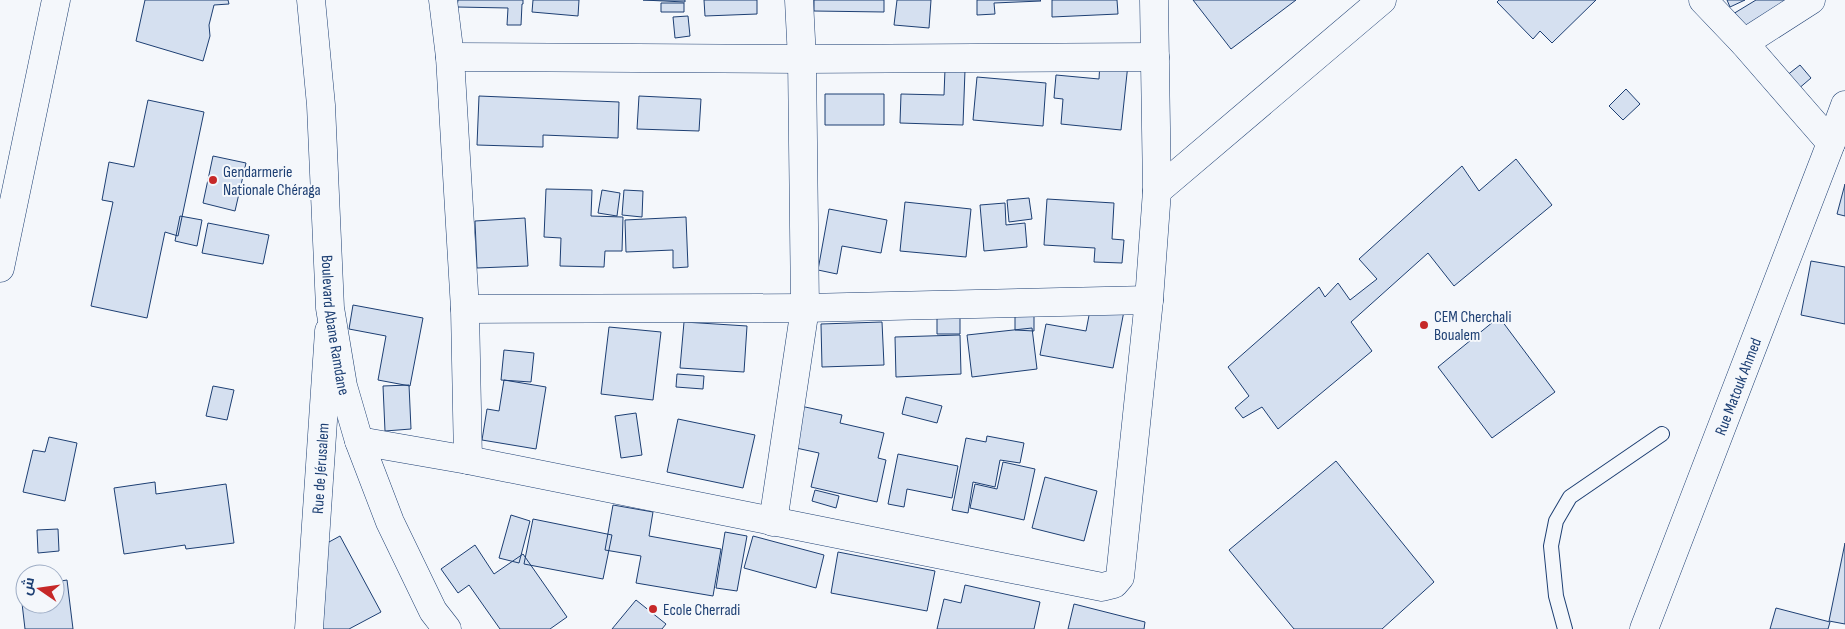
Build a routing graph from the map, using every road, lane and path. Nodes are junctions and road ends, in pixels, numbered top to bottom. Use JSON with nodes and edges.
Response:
{"nodes":[{"id":1,"x":56,"y":0,"type":"edge"},
{"id":2,"x":311,"y":0,"type":"edge"},
{"id":3,"x":443,"y":0,"type":"edge"},
{"id":4,"x":799,"y":0,"type":"edge"},
{"id":5,"x":1154,"y":0,"type":"edge"},
{"id":6,"x":1382,"y":0,"type":"edge"},
{"id":7,"x":1703,"y":0,"type":"edge"},
{"id":8,"x":1811,"y":0,"type":"edge"},
{"id":9,"x":1744,"y":43,"type":"junction"},
{"id":10,"x":450,"y":57,"type":"junction"},
{"id":11,"x":1155,"y":57,"type":"junction"},
{"id":12,"x":802,"y":59,"type":"junction"},
{"id":13,"x":1845,"y":105,"type":"edge"},
{"id":14,"x":1831,"y":143,"type":"junction"},
{"id":15,"x":1157,"y":190,"type":"junction"},
{"id":16,"x":0,"y":268,"type":"edge"},
{"id":17,"x":1149,"y":300,"type":"junction"},
{"id":18,"x":330,"y":308,"type":"junction"},
{"id":19,"x":805,"y":308,"type":"junction"},
{"id":20,"x":465,"y":309,"type":"junction"},
{"id":21,"x":1662,"y":434,"type":"dead end"},
{"id":22,"x":359,"y":441,"type":"junction"},
{"id":23,"x":468,"y":460,"type":"junction"},
{"id":24,"x":773,"y":522,"type":"junction"},
{"id":25,"x":1561,"y":612,"type":"junction"},
{"id":26,"x":310,"y":629,"type":"edge"},
{"id":27,"x":447,"y":629,"type":"edge"},
{"id":28,"x":1555,"y":629,"type":"edge"},
{"id":29,"x":1565,"y":629,"type":"edge"},
{"id":30,"x":1644,"y":629,"type":"edge"}],
"edges":[{"from":1,"to":16,"type":"main road"},
{"from":2,"to":18,"type":"main road","name":"Boulevard Abane Ramdane"},
{"from":3,"to":10,"type":"main road"},
{"from":4,"to":12,"type":"main road"},
{"from":5,"to":11,"type":"main road"},
{"from":6,"to":15,"type":"main road"},
{"from":7,"to":9,"type":"main road"},
{"from":8,"to":9,"type":"main road"},
{"from":9,"to":14,"type":"main road"},
{"from":10,"to":12,"type":"main road"},
{"from":10,"to":20,"type":"main road"},
{"from":11,"to":12,"type":"main road"},
{"from":11,"to":15,"type":"main road"},
{"from":12,"to":19,"type":"main road"},
{"from":13,"to":14,"type":"main road","name":"Rue Matouk Ahmed"},
{"from":14,"to":30,"type":"main road","name":"Rue Matouk Ahmed"},
{"from":15,"to":17,"type":"main road"},
{"from":17,"to":19,"type":"main road"},
{"from":17,"to":24,"type":"main road"},
{"from":18,"to":22,"type":"main road","name":"Boulevard Abane Ramdane"},
{"from":18,"to":26,"type":"main road","name":"Rue de Jérusalem"},
{"from":19,"to":20,"type":"main road"},
{"from":19,"to":24,"type":"main road"},
{"from":20,"to":23,"type":"main road"},
{"from":21,"to":25,"type":"lane"},
{"from":22,"to":23,"type":"main road"},
{"from":22,"to":27,"type":"main road","name":"Boulevard Abane Ramdane"},
{"from":23,"to":24,"type":"main road"},
{"from":25,"to":28,"type":"lane"},
{"from":25,"to":29,"type":"lane"}]}
